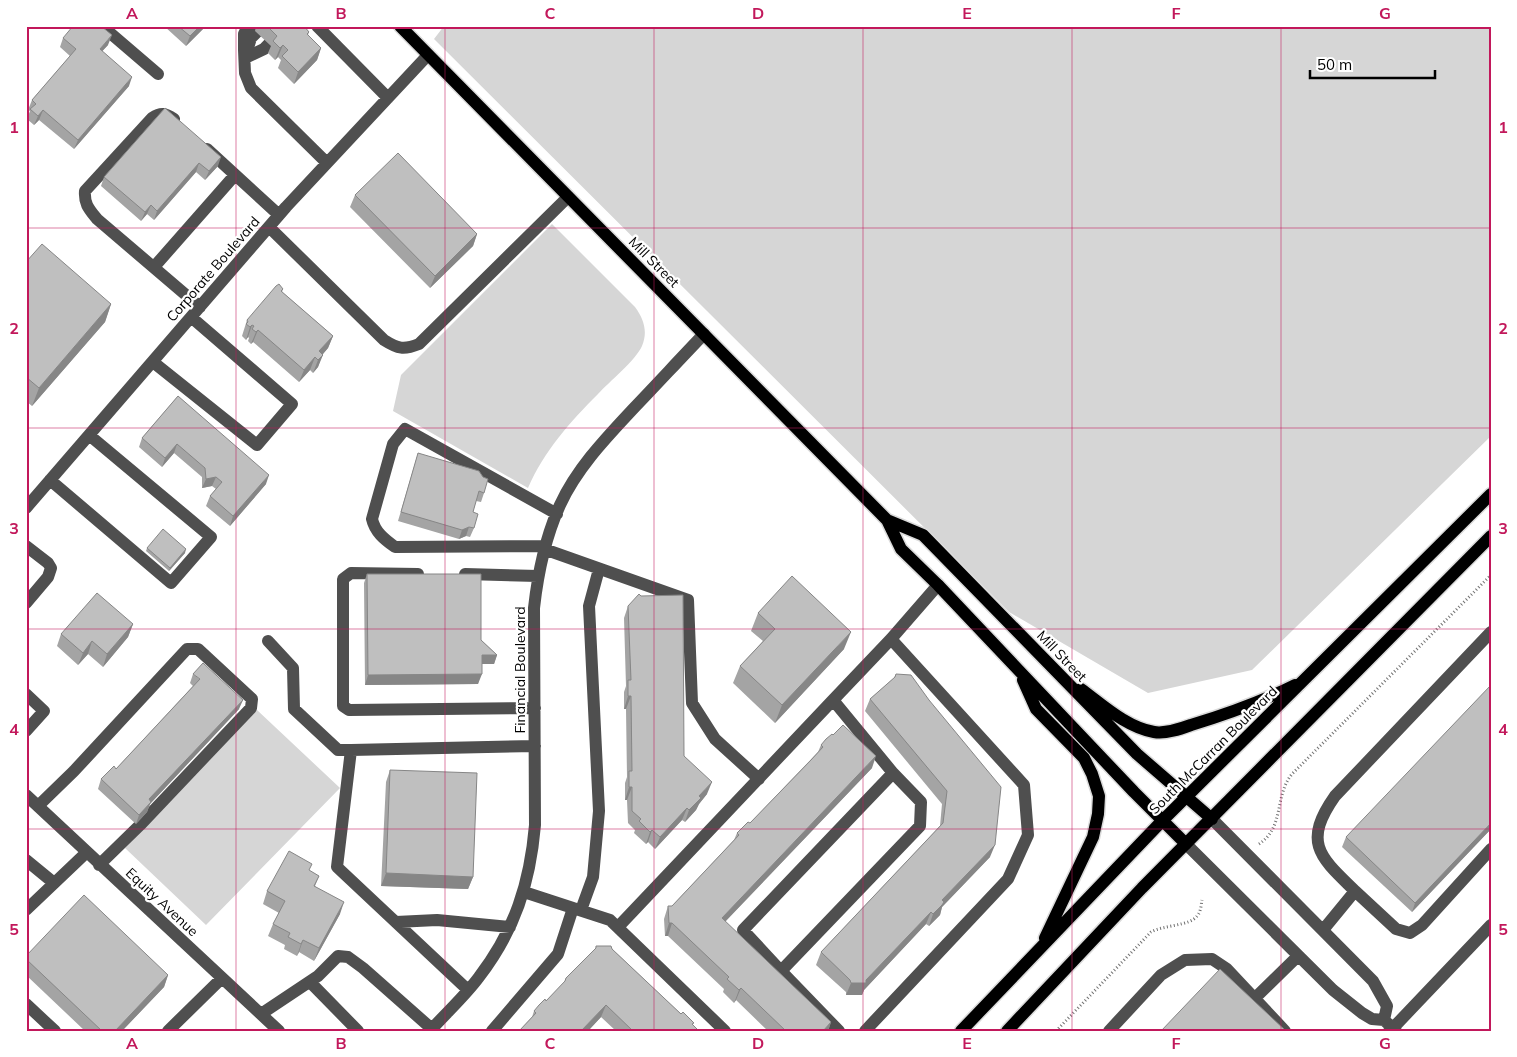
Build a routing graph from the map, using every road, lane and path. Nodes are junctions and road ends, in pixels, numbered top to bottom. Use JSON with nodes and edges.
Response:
{"nodes":[{"id":1,"x":102,"y":26,"type":"edge"},
{"id":2,"x":248,"y":26,"type":"edge"},
{"id":3,"x":263,"y":26,"type":"edge"},
{"id":4,"x":275,"y":26,"type":"edge"},
{"id":5,"x":286,"y":26,"type":"edge"},
{"id":6,"x":317,"y":26,"type":"edge"},
{"id":7,"x":400,"y":26,"type":"edge"},
{"id":8,"x":428,"y":55,"type":"junction"},
{"id":9,"x":245,"y":58,"type":"junction"},
{"id":10,"x":158,"y":74,"type":"dead end"},
{"id":11,"x":388,"y":98,"type":"junction"},
{"id":12,"x":181,"y":125,"type":"edge"},
{"id":13,"x":194,"y":138,"type":"edge"},
{"id":14,"x":327,"y":163,"type":"junction"},
{"id":15,"x":235,"y":175,"type":"junction"},
{"id":16,"x":568,"y":196,"type":"junction"},
{"id":17,"x":279,"y":214,"type":"junction"},
{"id":18,"x":269,"y":227,"type":"junction"},
{"id":19,"x":154,"y":268,"type":"junction"},
{"id":20,"x":196,"y":312,"type":"junction"},
{"id":21,"x":704,"y":334,"type":"junction"},
{"id":22,"x":153,"y":362,"type":"junction"},
{"id":23,"x":89,"y":435,"type":"junction"},
{"id":24,"x":50,"y":480,"type":"junction"},
{"id":25,"x":1491,"y":494,"type":"edge"},
{"id":26,"x":26,"y":508,"type":"edge"},
{"id":27,"x":557,"y":514,"type":"junction"},
{"id":28,"x":887,"y":520,"type":"junction"},
{"id":29,"x":1491,"y":536,"type":"edge"},
{"id":30,"x":26,"y":546,"type":"edge"},
{"id":31,"x":545,"y":548,"type":"junction"},
{"id":32,"x":599,"y":569,"type":"junction"},
{"id":33,"x":430,"y":574,"type":"edge"},
{"id":34,"x":450,"y":574,"type":"edge"},
{"id":35,"x":1491,"y":575,"type":"edge"},
{"id":36,"x":538,"y":576,"type":"junction"},
{"id":37,"x":938,"y":585,"type":"junction"},
{"id":38,"x":26,"y":603,"type":"edge"},
{"id":39,"x":1491,"y":632,"type":"edge"},
{"id":40,"x":891,"y":639,"type":"junction"},
{"id":41,"x":268,"y":641,"type":"dead end"},
{"id":42,"x":1019,"y":671,"type":"junction"},
{"id":43,"x":1056,"y":671,"type":"junction"},
{"id":44,"x":1306,"y":679,"type":"junction"},
{"id":45,"x":26,"y":694,"type":"edge"},
{"id":46,"x":834,"y":700,"type":"junction"},
{"id":47,"x":535,"y":708,"type":"junction"},
{"id":48,"x":26,"y":731,"type":"edge"},
{"id":49,"x":535,"y":746,"type":"junction"},
{"id":50,"x":351,"y":750,"type":"junction"},
{"id":51,"x":893,"y":773,"type":"junction"},
{"id":52,"x":759,"y":779,"type":"junction"},
{"id":53,"x":26,"y":795,"type":"edge"},
{"id":54,"x":1185,"y":798,"type":"junction"},
{"id":55,"x":38,"y":806,"type":"junction"},
{"id":56,"x":1212,"y":820,"type":"junction"},
{"id":57,"x":1162,"y":821,"type":"junction"},
{"id":58,"x":1186,"y":844,"type":"junction"},
{"id":59,"x":1259,"y":844,"type":"dead end"},
{"id":60,"x":1491,"y":849,"type":"edge"},
{"id":61,"x":87,"y":852,"type":"junction"},
{"id":62,"x":26,"y":860,"type":"edge"},
{"id":63,"x":100,"y":865,"type":"junction"},
{"id":64,"x":54,"y":884,"type":"junction"},
{"id":65,"x":524,"y":892,"type":"junction"},
{"id":66,"x":1355,"y":892,"type":"junction"},
{"id":67,"x":1202,"y":900,"type":"dead end"},
{"id":68,"x":577,"y":909,"type":"junction"},
{"id":69,"x":26,"y":910,"type":"edge"},
{"id":70,"x":396,"y":922,"type":"junction"},
{"id":71,"x":1491,"y":925,"type":"edge"},
{"id":72,"x":510,"y":927,"type":"junction"},
{"id":73,"x":618,"y":927,"type":"junction"},
{"id":74,"x":1323,"y":930,"type":"junction"},
{"id":75,"x":1038,"y":951,"type":"junction"},
{"id":76,"x":1298,"y":956,"type":"junction"},
{"id":77,"x":781,"y":972,"type":"junction"},
{"id":78,"x":222,"y":978,"type":"junction"},
{"id":79,"x":310,"y":982,"type":"junction"},
{"id":80,"x":468,"y":990,"type":"junction"},
{"id":81,"x":1255,"y":998,"type":"junction"},
{"id":82,"x":26,"y":1004,"type":"edge"},
{"id":83,"x":260,"y":1014,"type":"junction"},
{"id":84,"x":1390,"y":1027,"type":"edge"},
{"id":85,"x":431,"y":1030,"type":"edge"},
{"id":86,"x":55,"y":1031,"type":"edge"},
{"id":87,"x":168,"y":1031,"type":"edge"},
{"id":88,"x":279,"y":1031,"type":"edge"},
{"id":89,"x":358,"y":1031,"type":"edge"},
{"id":90,"x":492,"y":1031,"type":"edge"},
{"id":91,"x":725,"y":1031,"type":"edge"},
{"id":92,"x":840,"y":1031,"type":"edge"},
{"id":93,"x":865,"y":1031,"type":"edge"},
{"id":94,"x":961,"y":1031,"type":"edge"},
{"id":95,"x":1006,"y":1031,"type":"edge"},
{"id":96,"x":1056,"y":1031,"type":"edge"},
{"id":97,"x":1109,"y":1031,"type":"edge"},
{"id":98,"x":1285,"y":1031,"type":"edge"}],
"edges":[{"from":1,"to":10,"type":"street"},
{"from":2,"to":9,"type":"street"},
{"from":3,"to":9,"type":"street"},
{"from":4,"to":9,"type":"street"},
{"from":5,"to":9,"type":"street"},
{"from":6,"to":11,"type":"street"},
{"from":7,"to":8,"type":"main road","name":"Mill Street"},
{"from":8,"to":11,"type":"street","name":"Corporate Boulevard"},
{"from":8,"to":16,"type":"main road","name":"Mill Street"},
{"from":9,"to":14,"type":"street"},
{"from":11,"to":14,"type":"street","name":"Corporate Boulevard"},
{"from":12,"to":19,"type":"street"},
{"from":13,"to":15,"type":"street"},
{"from":14,"to":17,"type":"street","name":"Corporate Boulevard"},
{"from":15,"to":17,"type":"street"},
{"from":15,"to":19,"type":"street"},
{"from":16,"to":18,"type":"street"},
{"from":16,"to":21,"type":"main road","name":"Mill Street"},
{"from":17,"to":18,"type":"street","name":"Corporate Boulevard"},
{"from":18,"to":20,"type":"street","name":"Corporate Boulevard"},
{"from":19,"to":20,"type":"street"},
{"from":20,"to":22,"type":"street","name":"Corporate Boulevard"},
{"from":20,"to":22,"type":"street"},
{"from":21,"to":27,"type":"street","name":"Financial Boulevard"},
{"from":21,"to":28,"type":"main road","name":"Mill Street"},
{"from":22,"to":23,"type":"street","name":"Corporate Boulevard"},
{"from":23,"to":24,"type":"street","name":"Corporate Boulevard"},
{"from":23,"to":24,"type":"street"},
{"from":24,"to":26,"type":"street","name":"Corporate Boulevard"},
{"from":25,"to":44,"type":"main road","name":"South McCarran Boulevard"},
{"from":27,"to":31,"type":"street","name":"Financial Boulevard"},
{"from":27,"to":31,"type":"street"},
{"from":28,"to":37,"type":"main road","name":"Mill Street"},
{"from":28,"to":43,"type":"main road","name":"Mill Street"},
{"from":29,"to":56,"type":"main road"},
{"from":30,"to":38,"type":"street"},
{"from":31,"to":32,"type":"street"},
{"from":31,"to":36,"type":"street","name":"Financial Boulevard"},
{"from":32,"to":52,"type":"street"},
{"from":32,"to":68,"type":"street"},
{"from":33,"to":47,"type":"street"},
{"from":34,"to":36,"type":"street"},
{"from":35,"to":59,"type":"path"},
{"from":36,"to":47,"type":"street","name":"Financial Boulevard"},
{"from":37,"to":40,"type":"street"},
{"from":37,"to":42,"type":"main road","name":"Mill Street"},
{"from":39,"to":66,"type":"street"},
{"from":40,"to":46,"type":"street"},
{"from":40,"to":93,"type":"street"},
{"from":41,"to":50,"type":"street"},
{"from":42,"to":57,"type":"main road","name":"Mill Street"},
{"from":42,"to":75,"type":"main road"},
{"from":43,"to":44,"type":"main road"},
{"from":43,"to":54,"type":"main road","name":"Mill Street"},
{"from":44,"to":54,"type":"main road","name":"South McCarran Boulevard"},
{"from":45,"to":48,"type":"street"},
{"from":46,"to":51,"type":"street"},
{"from":46,"to":52,"type":"street"},
{"from":47,"to":49,"type":"street","name":"Financial Boulevard"},
{"from":49,"to":50,"type":"street"},
{"from":49,"to":65,"type":"street","name":"Financial Boulevard"},
{"from":50,"to":70,"type":"street"},
{"from":51,"to":77,"type":"street"},
{"from":51,"to":77,"type":"street"},
{"from":52,"to":73,"type":"street"},
{"from":53,"to":55,"type":"street","name":"Equity Avenue"},
{"from":54,"to":56,"type":"main road","name":"Mill Street"},
{"from":54,"to":57,"type":"main road","name":"South McCarran Boulevard"},
{"from":55,"to":61,"type":"street","name":"Equity Avenue"},
{"from":55,"to":63,"type":"street"},
{"from":56,"to":58,"type":"main road"},
{"from":56,"to":74,"type":"street"},
{"from":57,"to":58,"type":"main road","name":"Mill Street"},
{"from":57,"to":75,"type":"main road","name":"South McCarran Boulevard"},
{"from":58,"to":76,"type":"street"},
{"from":58,"to":95,"type":"main road"},
{"from":60,"to":66,"type":"street"},
{"from":61,"to":63,"type":"street","name":"Equity Avenue"},
{"from":61,"to":64,"type":"street"},
{"from":62,"to":64,"type":"street"},
{"from":63,"to":78,"type":"street","name":"Equity Avenue"},
{"from":64,"to":69,"type":"street"},
{"from":65,"to":68,"type":"street"},
{"from":65,"to":72,"type":"street","name":"Financial Boulevard"},
{"from":66,"to":74,"type":"street"},
{"from":67,"to":96,"type":"path"},
{"from":68,"to":73,"type":"street"},
{"from":68,"to":90,"type":"street"},
{"from":70,"to":72,"type":"street"},
{"from":70,"to":80,"type":"street"},
{"from":71,"to":84,"type":"street"},
{"from":72,"to":80,"type":"street","name":"Financial Boulevard"},
{"from":73,"to":91,"type":"street"},
{"from":74,"to":84,"type":"street"},
{"from":75,"to":94,"type":"main road","name":"South McCarran Boulevard"},
{"from":76,"to":81,"type":"street"},
{"from":76,"to":84,"type":"street"},
{"from":77,"to":92,"type":"street"},
{"from":78,"to":83,"type":"street","name":"Equity Avenue"},
{"from":78,"to":87,"type":"street"},
{"from":79,"to":83,"type":"street"},
{"from":79,"to":85,"type":"street"},
{"from":79,"to":89,"type":"street"},
{"from":80,"to":85,"type":"street","name":"Financial Boulevard"},
{"from":81,"to":97,"type":"street"},
{"from":81,"to":98,"type":"street"},
{"from":82,"to":86,"type":"street"},
{"from":83,"to":88,"type":"street","name":"Equity Avenue"}]}
